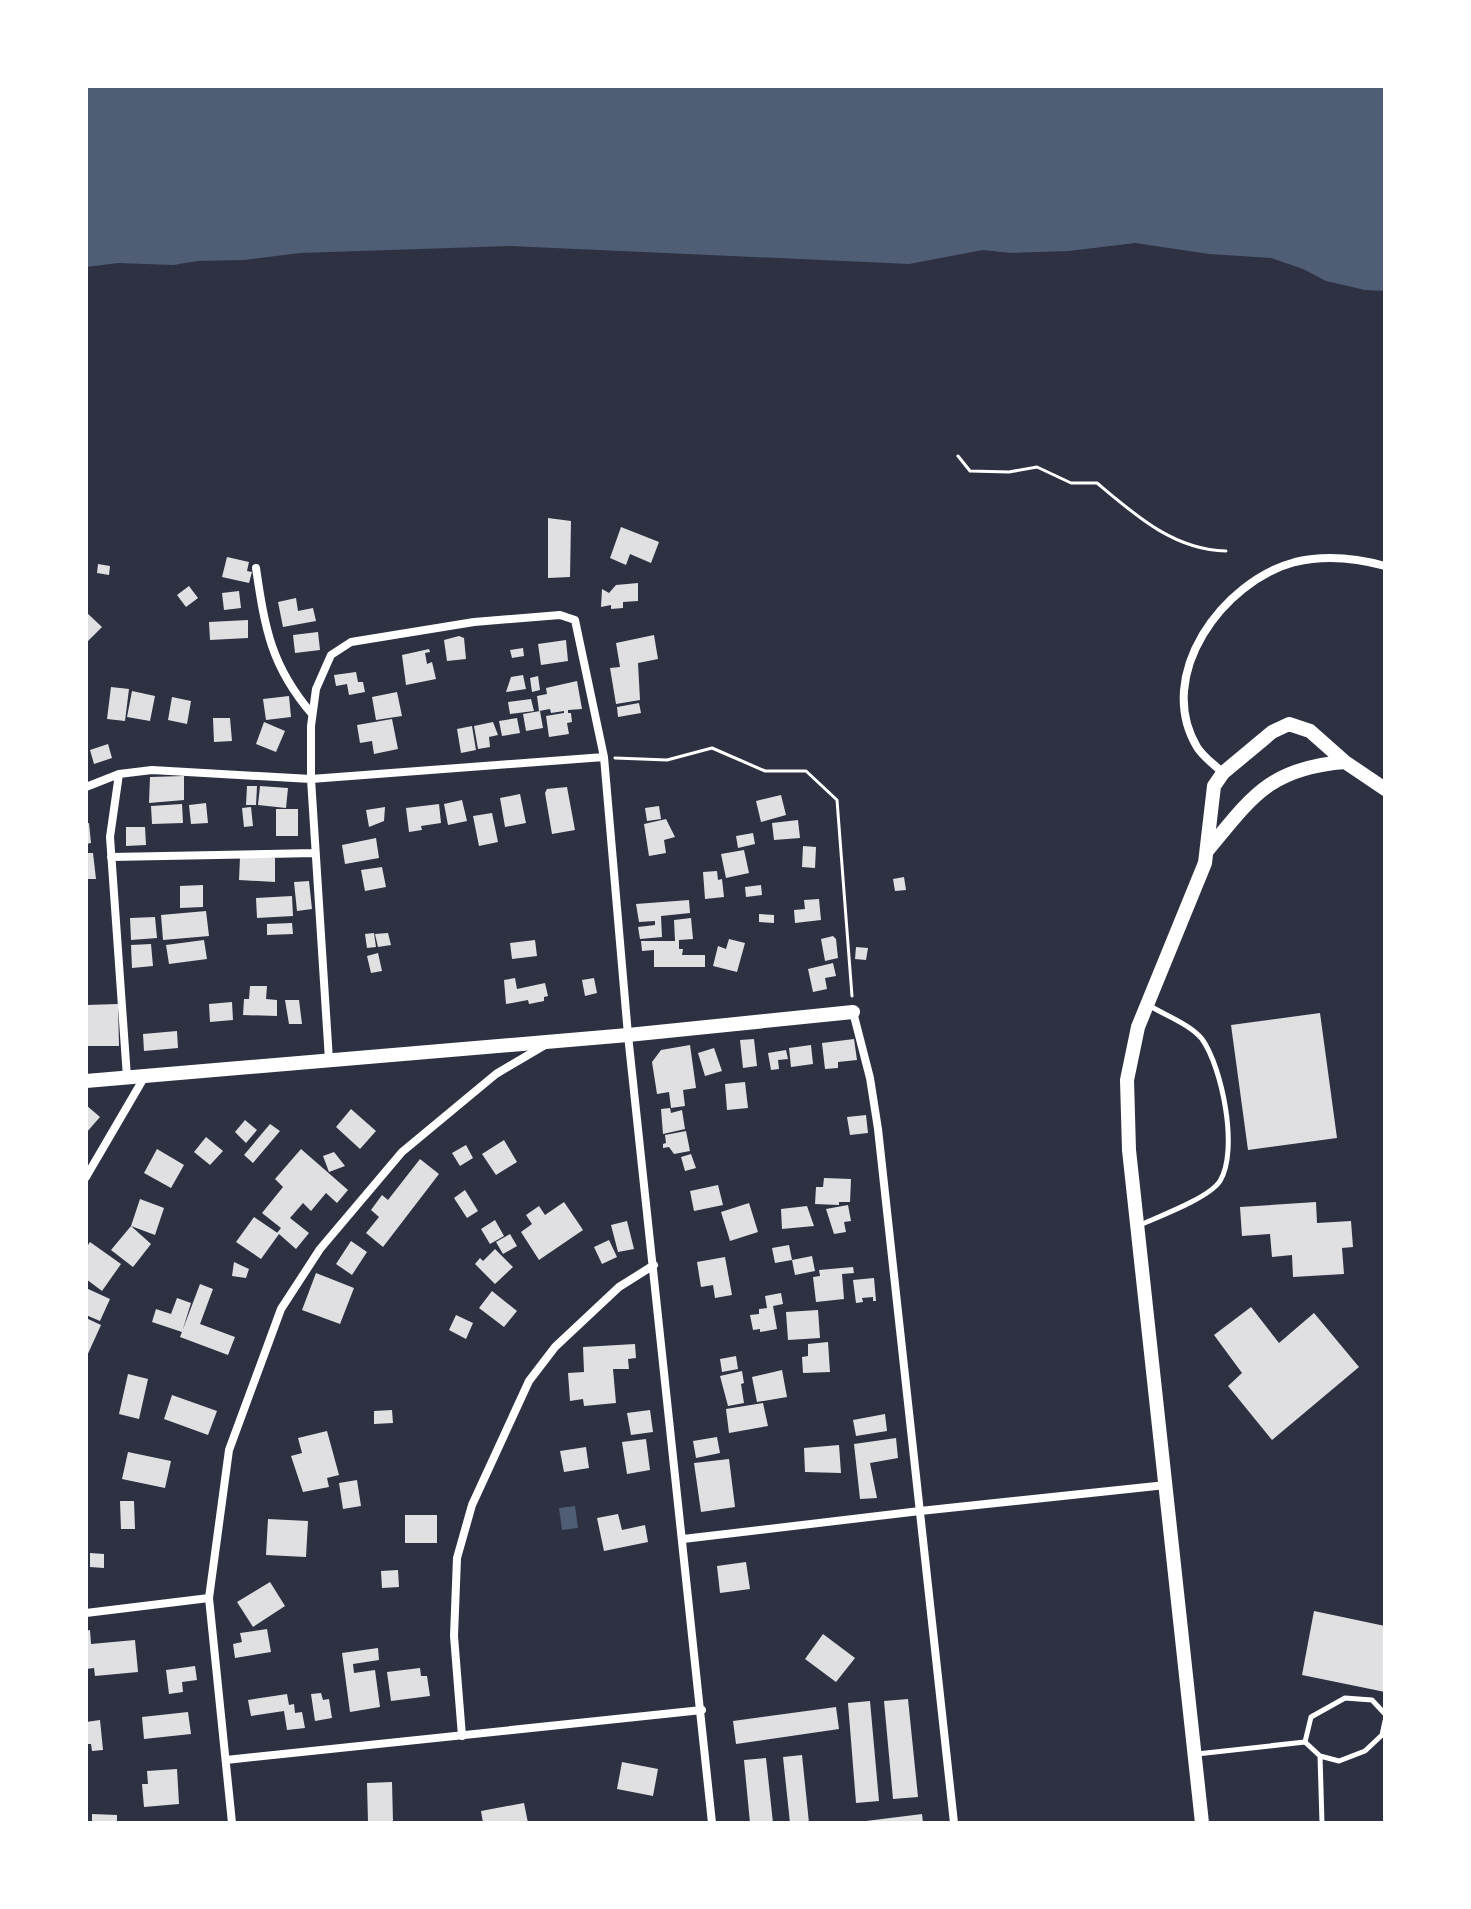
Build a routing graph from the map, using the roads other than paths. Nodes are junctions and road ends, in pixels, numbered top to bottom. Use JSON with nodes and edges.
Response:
{"nodes":[{"id":1,"x":1385,"y":566,"type":"edge"},
{"id":2,"x":256,"y":568,"type":"dead end"},
{"id":3,"x":312,"y":714,"type":"junction"},
{"id":4,"x":604,"y":757,"type":"junction"},
{"id":5,"x":1345,"y":762,"type":"junction"},
{"id":6,"x":1223,"y":773,"type":"junction"},
{"id":7,"x":119,"y":774,"type":"junction"},
{"id":8,"x":311,"y":779,"type":"junction"},
{"id":9,"x":86,"y":787,"type":"edge"},
{"id":10,"x":1385,"y":789,"type":"edge"},
{"id":11,"x":1207,"y":852,"type":"junction"},
{"id":12,"x":315,"y":853,"type":"junction"},
{"id":13,"x":111,"y":857,"type":"junction"},
{"id":14,"x":1148,"y":1005,"type":"junction"},
{"id":15,"x":853,"y":1012,"type":"joint"},
{"id":16,"x":628,"y":1035,"type":"junction"},
{"id":17,"x":549,"y":1042,"type":"junction"},
{"id":18,"x":329,"y":1060,"type":"junction"},
{"id":19,"x":146,"y":1076,"type":"junction"},
{"id":20,"x":127,"y":1077,"type":"junction"},
{"id":21,"x":86,"y":1081,"type":"edge"},
{"id":22,"x":86,"y":1177,"type":"edge"},
{"id":23,"x":1139,"y":1226,"type":"junction"},
{"id":24,"x":654,"y":1265,"type":"junction"},
{"id":25,"x":1166,"y":1485,"type":"junction"},
{"id":26,"x":920,"y":1511,"type":"junction"},
{"id":27,"x":683,"y":1539,"type":"junction"},
{"id":28,"x":209,"y":1598,"type":"junction"},
{"id":29,"x":86,"y":1613,"type":"edge"},
{"id":30,"x":702,"y":1710,"type":"junction"},
{"id":31,"x":1385,"y":1714,"type":"edge"},
{"id":32,"x":1385,"y":1721,"type":"edge"},
{"id":33,"x":462,"y":1736,"type":"junction"},
{"id":34,"x":1305,"y":1742,"type":"junction"},
{"id":35,"x":1196,"y":1754,"type":"junction"},
{"id":36,"x":1320,"y":1756,"type":"junction"},
{"id":37,"x":226,"y":1760,"type":"junction"},
{"id":38,"x":232,"y":1823,"type":"edge"},
{"id":39,"x":712,"y":1823,"type":"edge"},
{"id":40,"x":954,"y":1823,"type":"edge"},
{"id":41,"x":1202,"y":1823,"type":"edge"},
{"id":42,"x":1322,"y":1823,"type":"edge"}],
"edges":[{"from":1,"to":6,"type":"street"},
{"from":2,"to":3,"type":"street"},
{"from":3,"to":4,"type":"street"},
{"from":3,"to":8,"type":"street"},
{"from":4,"to":8,"type":"street"},
{"from":4,"to":16,"type":"street"},
{"from":5,"to":6,"type":"main road"},
{"from":5,"to":10,"type":"main road"},
{"from":5,"to":11,"type":"main road"},
{"from":6,"to":11,"type":"main road"},
{"from":7,"to":8,"type":"street"},
{"from":7,"to":9,"type":"street"},
{"from":7,"to":13,"type":"street"},
{"from":8,"to":12,"type":"street"},
{"from":11,"to":14,"type":"main road"},
{"from":12,"to":13,"type":"street"},
{"from":12,"to":18,"type":"street"},
{"from":13,"to":20,"type":"street"},
{"from":14,"to":23,"type":"main road"},
{"from":14,"to":23,"type":"lane"},
{"from":15,"to":16,"type":"main road"},
{"from":15,"to":26,"type":"street"},
{"from":16,"to":17,"type":"main road"},
{"from":16,"to":24,"type":"street"},
{"from":17,"to":18,"type":"main road"},
{"from":17,"to":28,"type":"street"},
{"from":18,"to":19,"type":"main road"},
{"from":19,"to":20,"type":"main road"},
{"from":19,"to":22,"type":"street"},
{"from":20,"to":21,"type":"main road"},
{"from":23,"to":25,"type":"main road"},
{"from":24,"to":27,"type":"street"},
{"from":24,"to":33,"type":"street"},
{"from":25,"to":26,"type":"street"},
{"from":25,"to":35,"type":"main road"},
{"from":26,"to":27,"type":"street"},
{"from":26,"to":40,"type":"street"},
{"from":27,"to":30,"type":"street"},
{"from":28,"to":29,"type":"street"},
{"from":28,"to":37,"type":"street"},
{"from":30,"to":33,"type":"street"},
{"from":30,"to":39,"type":"street"},
{"from":31,"to":34,"type":"lane"},
{"from":32,"to":36,"type":"lane"},
{"from":33,"to":37,"type":"street"},
{"from":34,"to":35,"type":"lane"},
{"from":34,"to":36,"type":"lane"},
{"from":35,"to":41,"type":"main road"},
{"from":36,"to":42,"type":"lane"},
{"from":37,"to":38,"type":"street"}]}
